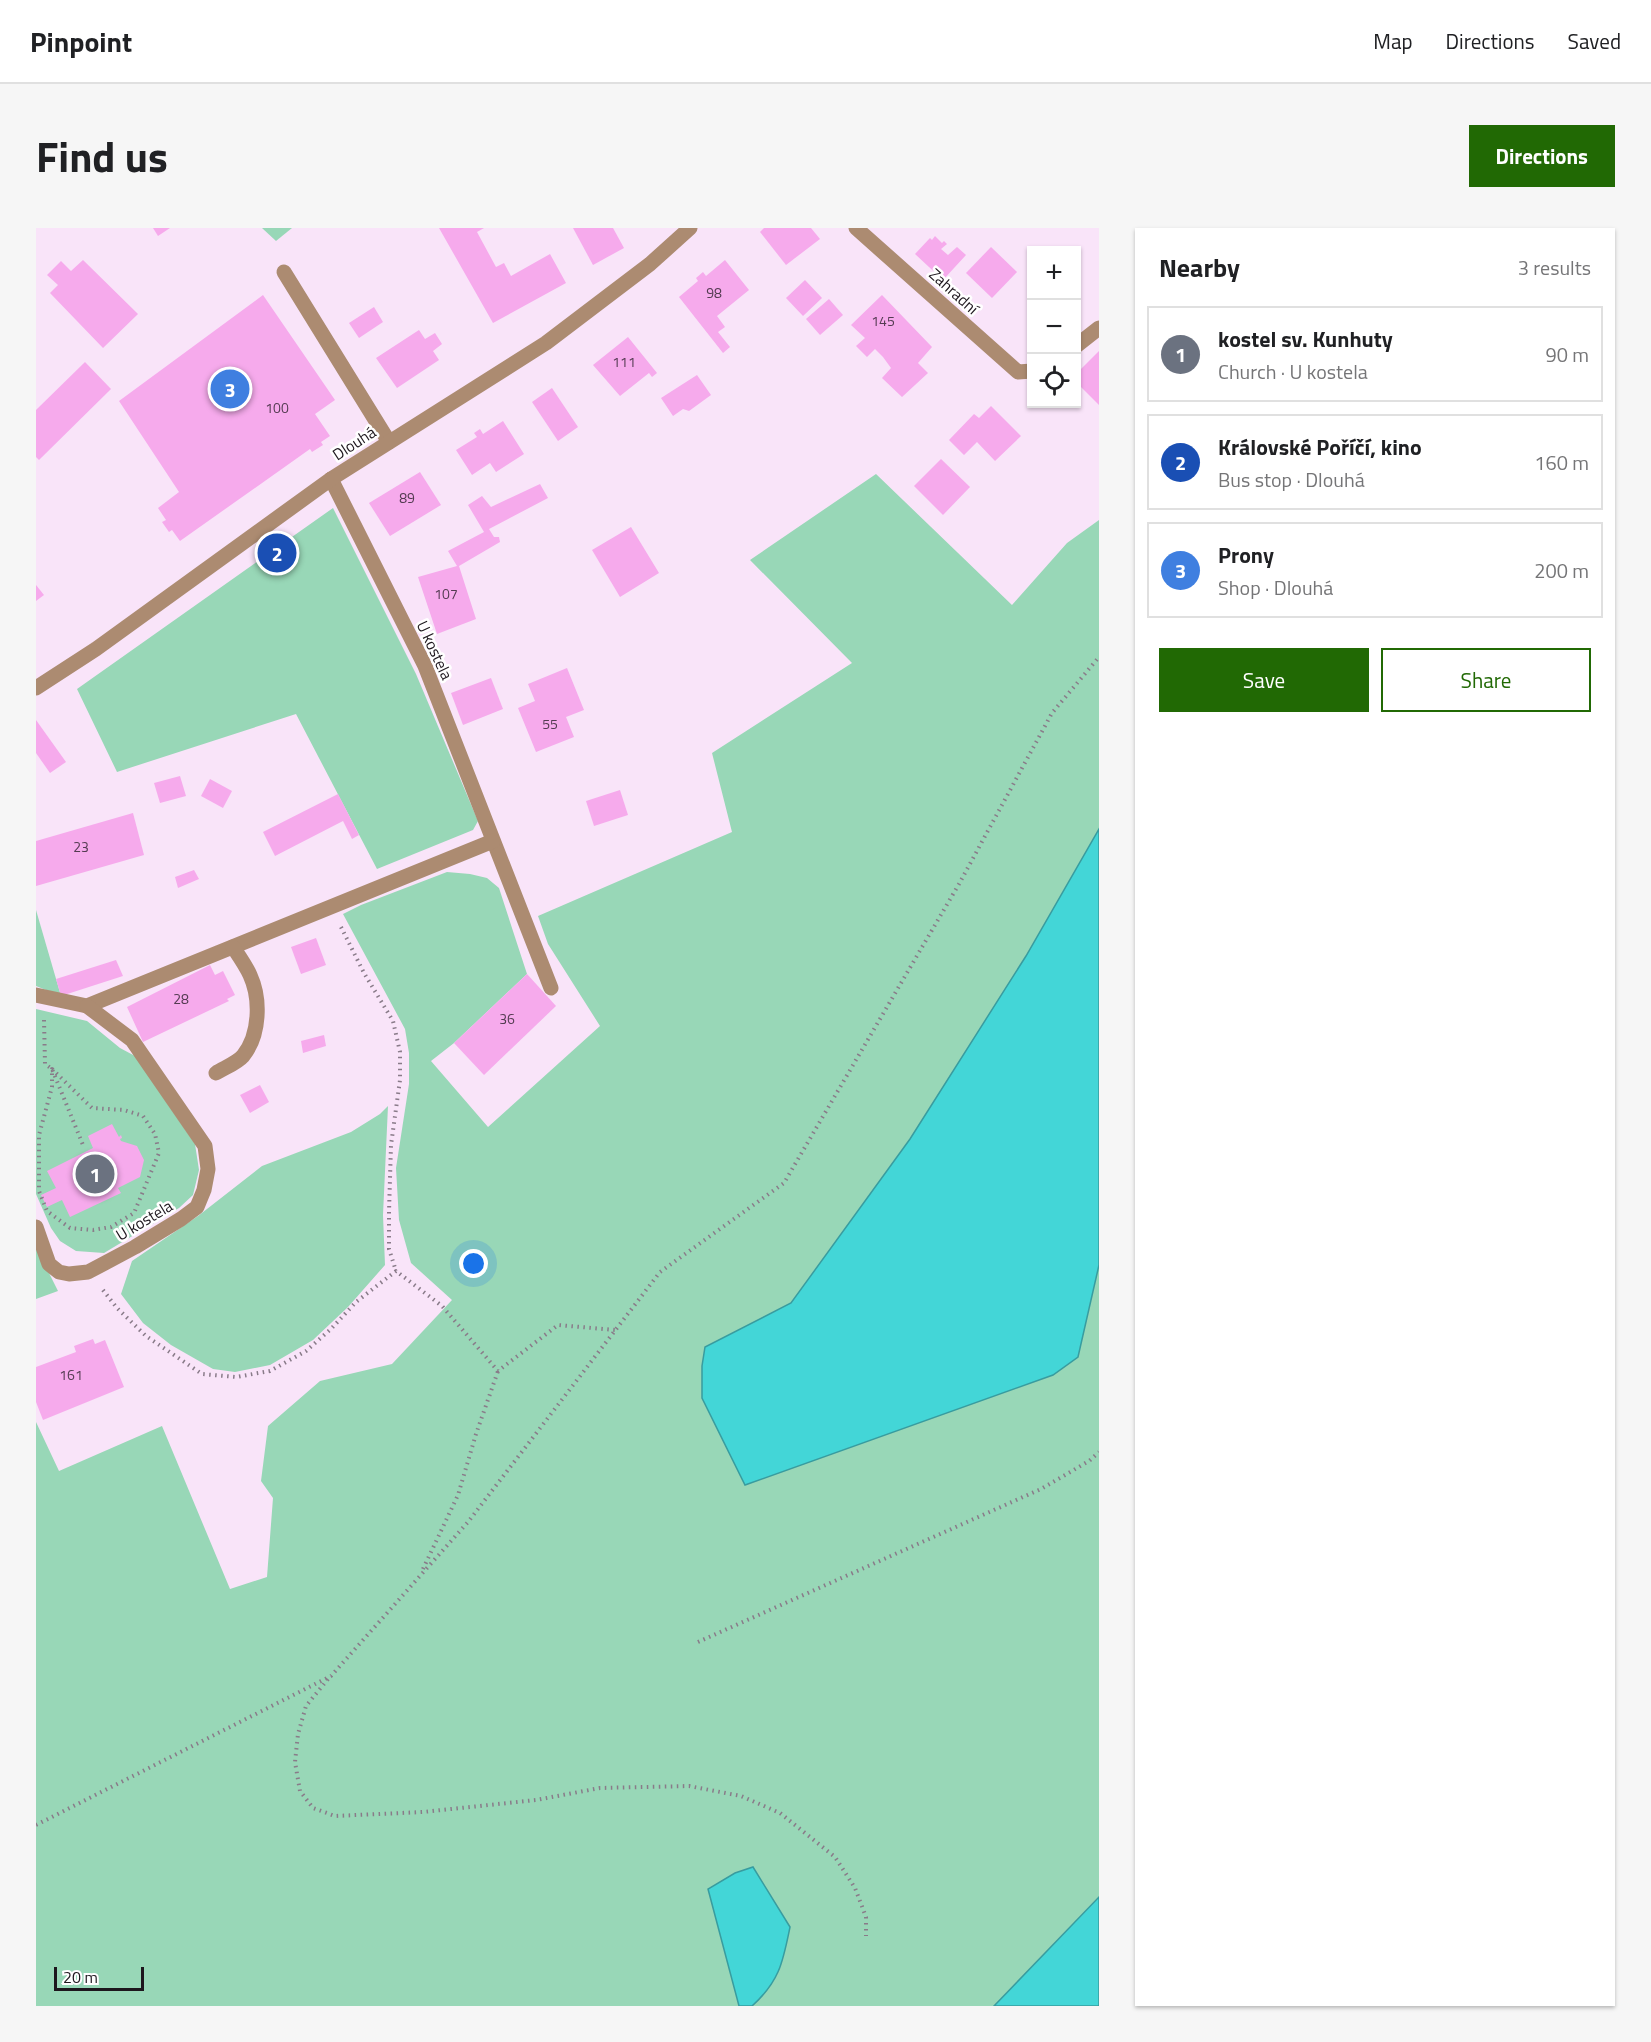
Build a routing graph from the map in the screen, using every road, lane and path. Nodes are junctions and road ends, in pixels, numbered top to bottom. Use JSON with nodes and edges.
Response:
{"nodes":[{"id":1,"x":690,"y":228,"type":"edge"},
{"id":2,"x":856,"y":228,"type":"edge"},
{"id":3,"x":284,"y":272,"type":"dead end"},
{"id":4,"x":1099,"y":328,"type":"edge"},
{"id":5,"x":1081,"y":343,"type":"edge"},
{"id":6,"x":1027,"y":371,"type":"edge"},
{"id":7,"x":389,"y":442,"type":"junction"},
{"id":8,"x":331,"y":479,"type":"junction"},
{"id":9,"x":1099,"y":657,"type":"edge"},
{"id":10,"x":36,"y":688,"type":"edge"},
{"id":11,"x":493,"y":842,"type":"junction"},
{"id":12,"x":331,"y":907,"type":"junction"},
{"id":13,"x":233,"y":947,"type":"junction"},
{"id":14,"x":552,"y":988,"type":"dead end"},
{"id":15,"x":38,"y":996,"type":"edge"},
{"id":16,"x":87,"y":1006,"type":"junction"},
{"id":17,"x":52,"y":1069,"type":"junction"},
{"id":18,"x":216,"y":1073,"type":"dead end"},
{"id":19,"x":83,"y":1145,"type":"dead end"},
{"id":20,"x":36,"y":1227,"type":"edge"},
{"id":21,"x":396,"y":1271,"type":"junction"},
{"id":22,"x":88,"y":1272,"type":"junction"},
{"id":23,"x":615,"y":1330,"type":"junction"},
{"id":24,"x":498,"y":1371,"type":"junction"},
{"id":25,"x":1099,"y":1452,"type":"edge"},
{"id":26,"x":421,"y":1575,"type":"junction"},
{"id":27,"x":698,"y":1642,"type":"dead end"},
{"id":28,"x":331,"y":1676,"type":"junction"},
{"id":29,"x":36,"y":1825,"type":"edge"},
{"id":30,"x":866,"y":1935,"type":"dead end"}],
"edges":[{"from":1,"to":7,"type":"street","name":"Dlouhá"},
{"from":2,"to":6,"type":"street","name":"Zahradní"},
{"from":3,"to":7,"type":"street"},
{"from":4,"to":5,"type":"street"},
{"from":7,"to":8,"type":"street","name":"Dlouhá"},
{"from":8,"to":10,"type":"street","name":"Dlouhá"},
{"from":8,"to":11,"type":"street","name":"U kostela"},
{"from":9,"to":23,"type":"path"},
{"from":11,"to":12,"type":"street"},
{"from":11,"to":14,"type":"street","name":"U kostela"},
{"from":12,"to":13,"type":"street"},
{"from":12,"to":21,"type":"path"},
{"from":13,"to":16,"type":"street"},
{"from":13,"to":18,"type":"street"},
{"from":15,"to":16,"type":"street","name":"U kostela"},
{"from":15,"to":17,"type":"path"},
{"from":16,"to":22,"type":"street","name":"U kostela"},
{"from":17,"to":17,"type":"path"},
{"from":17,"to":19,"type":"path"},
{"from":20,"to":22,"type":"street","name":"U kostela"},
{"from":21,"to":22,"type":"path"},
{"from":21,"to":24,"type":"path"},
{"from":23,"to":24,"type":"path"},
{"from":23,"to":26,"type":"path"},
{"from":24,"to":26,"type":"path"},
{"from":25,"to":27,"type":"path"},
{"from":26,"to":28,"type":"path"},
{"from":28,"to":29,"type":"path"},
{"from":28,"to":30,"type":"path"}]}
